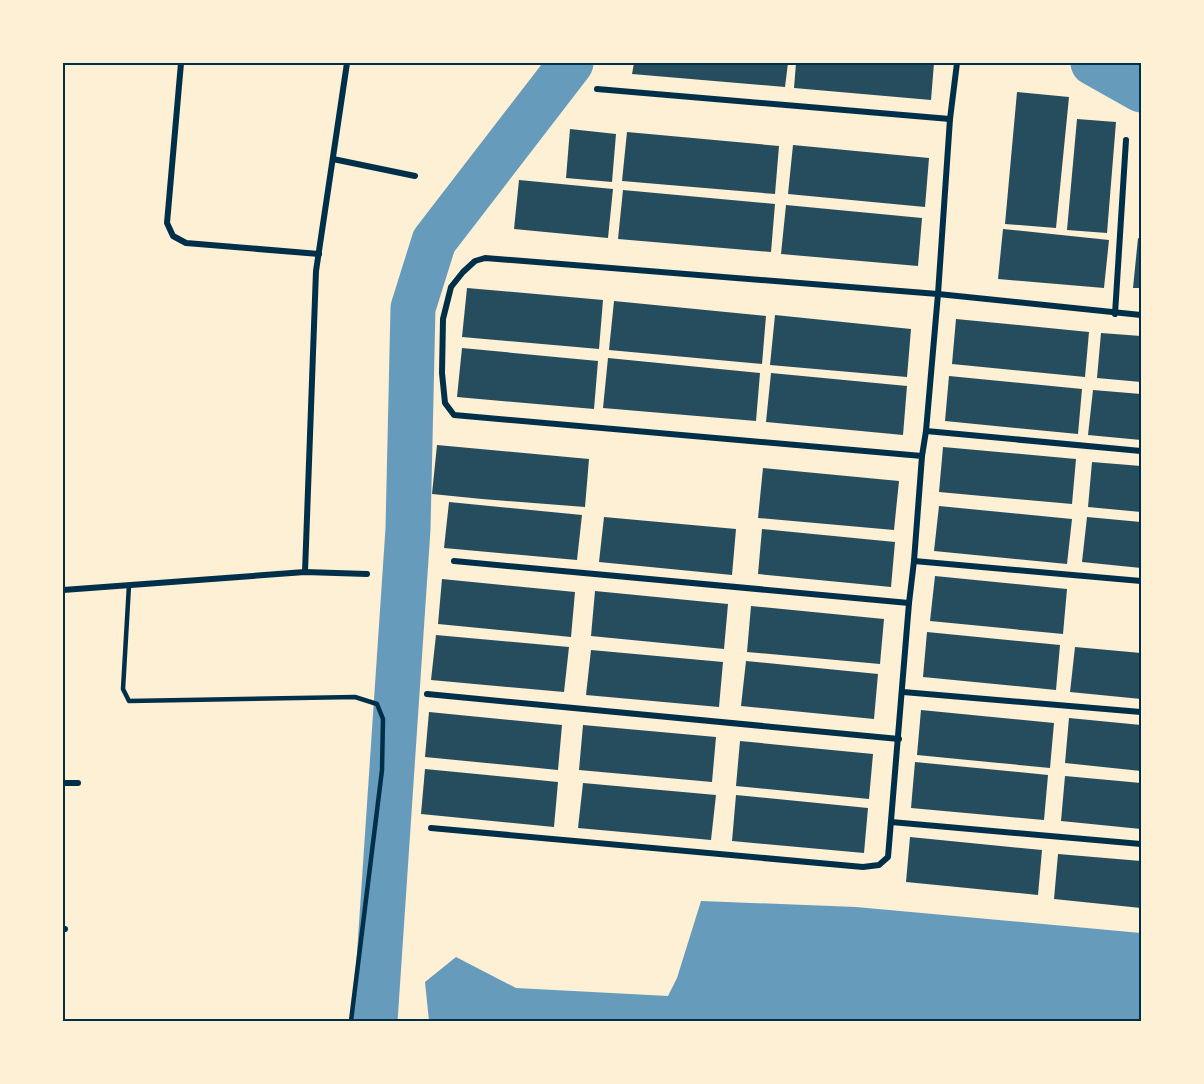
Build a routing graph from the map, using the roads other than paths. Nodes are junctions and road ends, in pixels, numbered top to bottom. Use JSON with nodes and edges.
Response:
{"nodes":[{"id":1,"x":181,"y":63,"type":"edge"},
{"id":2,"x":347,"y":63,"type":"edge"},
{"id":3,"x":957,"y":63,"type":"edge"},
{"id":4,"x":597,"y":89,"type":"dead end"},
{"id":5,"x":950,"y":119,"type":"junction"},
{"id":6,"x":1126,"y":140,"type":"dead end"},
{"id":7,"x":333,"y":159,"type":"junction"},
{"id":8,"x":415,"y":176,"type":"dead end"},
{"id":9,"x":319,"y":254,"type":"junction"},
{"id":10,"x":938,"y":294,"type":"junction"},
{"id":11,"x":1115,"y":314,"type":"junction"},
{"id":12,"x":1141,"y":315,"type":"edge"},
{"id":13,"x":926,"y":431,"type":"junction"},
{"id":14,"x":1141,"y":451,"type":"edge"},
{"id":15,"x":922,"y":456,"type":"junction"},
{"id":16,"x":454,"y":561,"type":"dead end"},
{"id":17,"x":914,"y":561,"type":"junction"},
{"id":18,"x":305,"y":572,"type":"junction"},
{"id":19,"x":367,"y":574,"type":"dead end"},
{"id":20,"x":1141,"y":581,"type":"edge"},
{"id":21,"x":129,"y":585,"type":"junction"},
{"id":22,"x":63,"y":590,"type":"edge"},
{"id":23,"x":909,"y":603,"type":"junction"},
{"id":24,"x":903,"y":692,"type":"junction"},
{"id":25,"x":427,"y":694,"type":"dead end"},
{"id":26,"x":1141,"y":712,"type":"edge"},
{"id":27,"x":899,"y":739,"type":"junction"},
{"id":28,"x":63,"y":783,"type":"edge"},
{"id":29,"x":78,"y":783,"type":"dead end"},
{"id":30,"x":891,"y":822,"type":"junction"},
{"id":31,"x":431,"y":828,"type":"dead end"},
{"id":32,"x":1141,"y":844,"type":"edge"},
{"id":33,"x":351,"y":1021,"type":"edge"}],
"edges":[{"from":1,"to":9,"type":"street"},
{"from":2,"to":7,"type":"street"},
{"from":3,"to":5,"type":"street"},
{"from":4,"to":5,"type":"street"},
{"from":5,"to":10,"type":"street"},
{"from":6,"to":11,"type":"street"},
{"from":7,"to":8,"type":"street"},
{"from":7,"to":9,"type":"street"},
{"from":9,"to":18,"type":"street"},
{"from":10,"to":11,"type":"street"},
{"from":10,"to":13,"type":"street"},
{"from":10,"to":15,"type":"street"},
{"from":11,"to":12,"type":"street"},
{"from":13,"to":14,"type":"street"},
{"from":13,"to":15,"type":"street"},
{"from":15,"to":17,"type":"street"},
{"from":16,"to":23,"type":"street"},
{"from":17,"to":20,"type":"street"},
{"from":17,"to":23,"type":"street"},
{"from":18,"to":19,"type":"street"},
{"from":18,"to":21,"type":"street"},
{"from":21,"to":22,"type":"street"},
{"from":21,"to":33,"type":"lane"},
{"from":23,"to":24,"type":"street"},
{"from":24,"to":26,"type":"street"},
{"from":24,"to":27,"type":"street"},
{"from":25,"to":27,"type":"street"},
{"from":27,"to":30,"type":"street"},
{"from":28,"to":29,"type":"street"},
{"from":30,"to":31,"type":"street"},
{"from":30,"to":32,"type":"street"}]}
